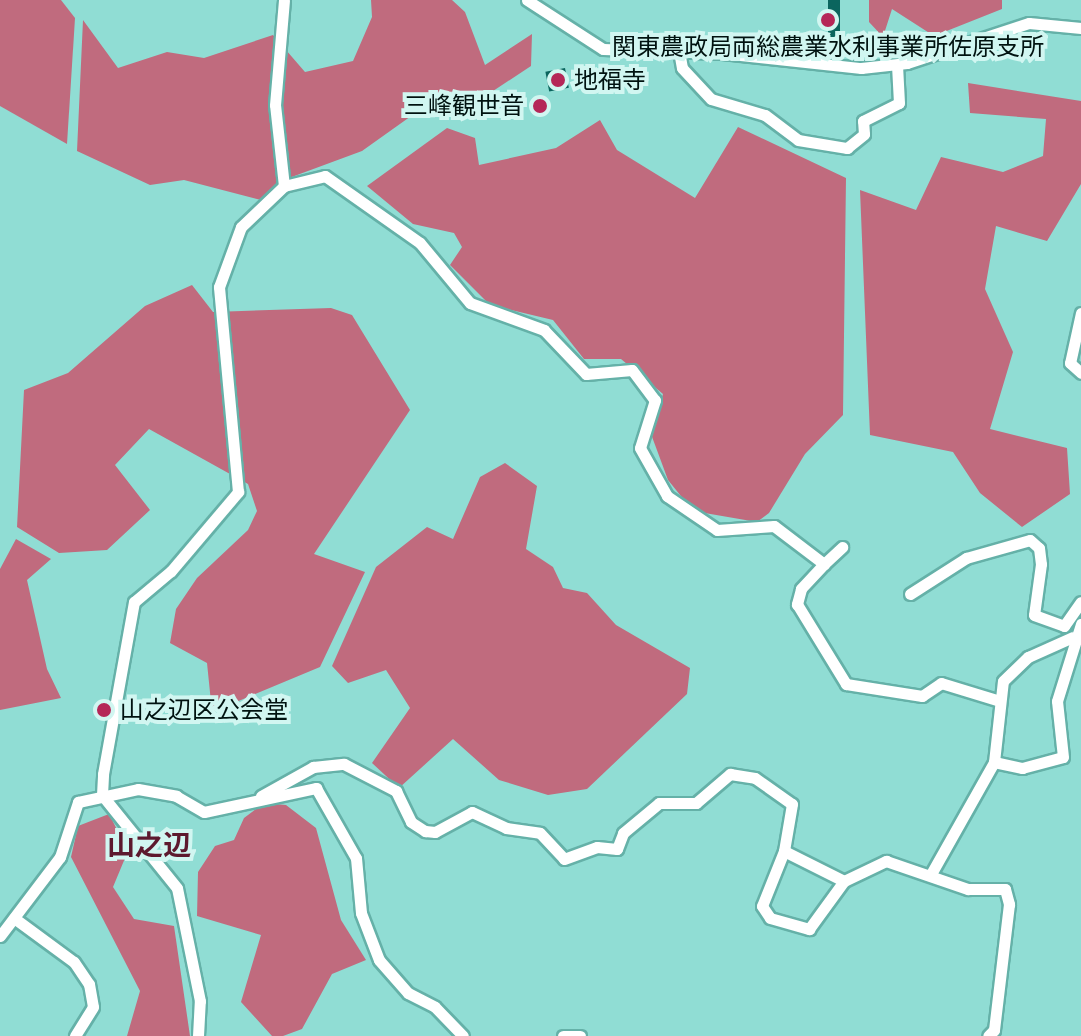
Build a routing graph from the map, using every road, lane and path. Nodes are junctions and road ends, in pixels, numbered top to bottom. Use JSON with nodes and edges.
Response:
{"nodes":[{"id":1,"x":284,"y":0,"type":"edge"},
{"id":2,"x":527,"y":0,"type":"edge"},
{"id":3,"x":1081,"y":28,"type":"edge"},
{"id":4,"x":679,"y":51,"type":"junction"},
{"id":5,"x":897,"y":65,"type":"junction"},
{"id":6,"x":284,"y":186,"type":"junction"},
{"id":7,"x":1081,"y":313,"type":"edge"},
{"id":8,"x":1081,"y":373,"type":"edge"},
{"id":9,"x":842,"y":547,"type":"dead end"},
{"id":10,"x":824,"y":564,"type":"junction"},
{"id":11,"x":910,"y":594,"type":"dead end"},
{"id":12,"x":1081,"y":602,"type":"edge"},
{"id":13,"x":1081,"y":624,"type":"edge"},
{"id":14,"x":1073,"y":637,"type":"junction"},
{"id":15,"x":997,"y":700,"type":"junction"},
{"id":16,"x":994,"y":762,"type":"junction"},
{"id":17,"x":102,"y":795,"type":"junction"},
{"id":18,"x":261,"y":796,"type":"junction"},
{"id":19,"x":784,"y":851,"type":"junction"},
{"id":20,"x":931,"y":874,"type":"junction"},
{"id":21,"x":844,"y":881,"type":"junction"},
{"id":22,"x":14,"y":918,"type":"junction"},
{"id":23,"x":0,"y":936,"type":"edge"},
{"id":24,"x":75,"y":1036,"type":"edge"},
{"id":25,"x":198,"y":1036,"type":"edge"},
{"id":26,"x":463,"y":1036,"type":"edge"},
{"id":27,"x":563,"y":1036,"type":"edge"},
{"id":28,"x":580,"y":1036,"type":"edge"},
{"id":29,"x":988,"y":1036,"type":"edge"}],
"edges":[{"from":1,"to":6,"type":"street"},
{"from":2,"to":4,"type":"street"},
{"from":3,"to":5,"type":"street"},
{"from":4,"to":5,"type":"street"},
{"from":4,"to":5,"type":"street"},
{"from":6,"to":10,"type":"street"},
{"from":6,"to":17,"type":"street"},
{"from":7,"to":8,"type":"street"},
{"from":9,"to":10,"type":"street"},
{"from":10,"to":15,"type":"street"},
{"from":11,"to":12,"type":"street"},
{"from":13,"to":14,"type":"street"},
{"from":14,"to":15,"type":"street"},
{"from":14,"to":16,"type":"street"},
{"from":15,"to":16,"type":"street"},
{"from":16,"to":20,"type":"street"},
{"from":17,"to":18,"type":"street"},
{"from":17,"to":22,"type":"street"},
{"from":17,"to":25,"type":"street"},
{"from":18,"to":19,"type":"street"},
{"from":18,"to":26,"type":"street"},
{"from":19,"to":21,"type":"street"},
{"from":19,"to":21,"type":"street"},
{"from":20,"to":21,"type":"street"},
{"from":20,"to":29,"type":"street"},
{"from":22,"to":23,"type":"street"},
{"from":22,"to":24,"type":"street"},
{"from":27,"to":28,"type":"street"}]}
